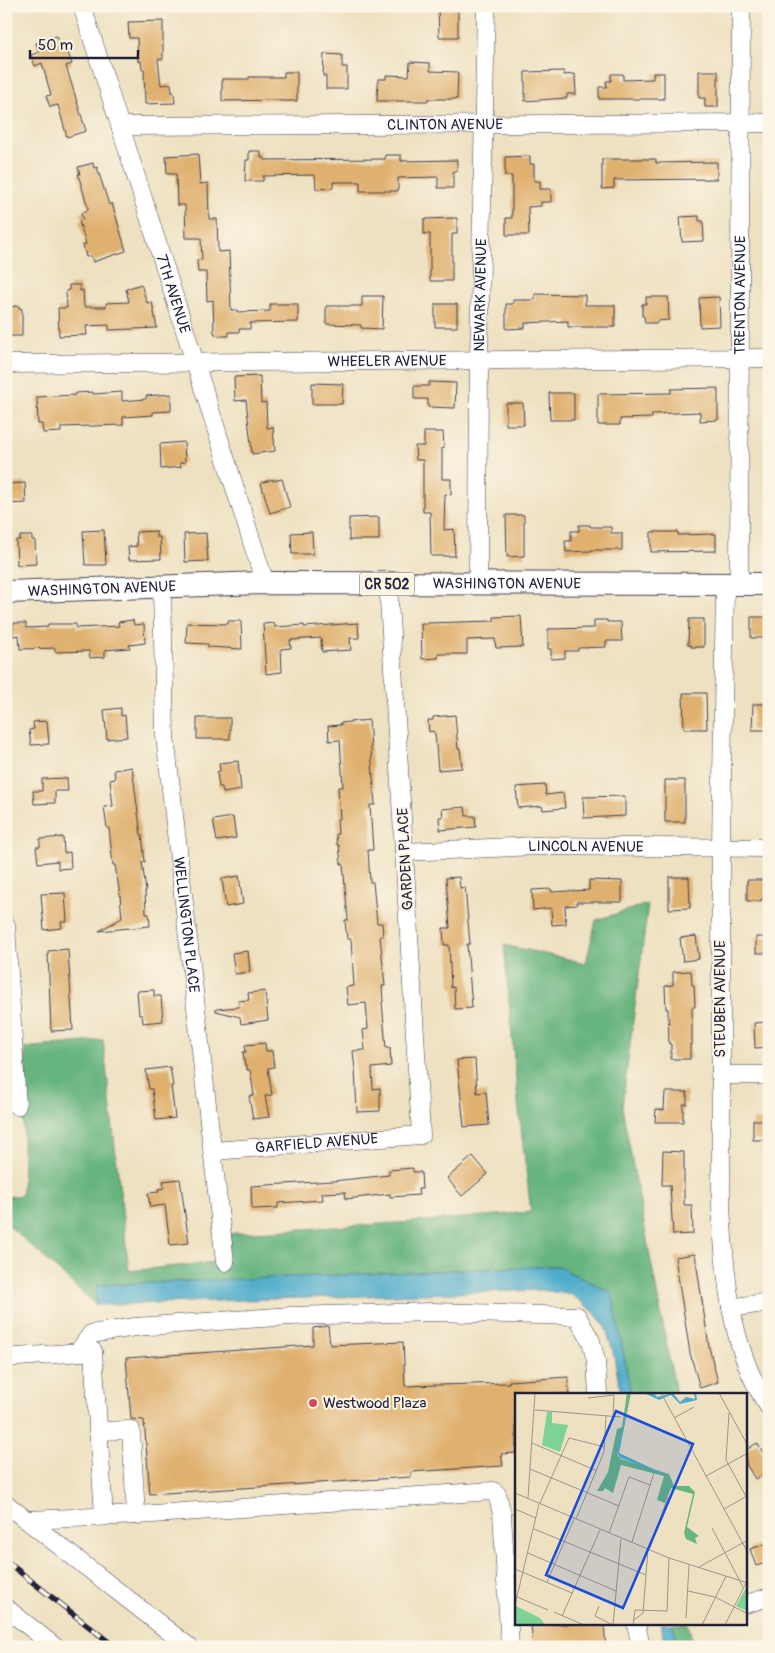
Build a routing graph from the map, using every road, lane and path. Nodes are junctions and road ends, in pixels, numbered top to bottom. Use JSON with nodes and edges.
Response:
{"nodes":[{"id":1,"x":82,"y":6,"type":"edge"},
{"id":2,"x":486,"y":6,"type":"edge"},
{"id":3,"x":741,"y":6,"type":"edge"},
{"id":4,"x":740,"y":123,"type":"junction"},
{"id":5,"x":769,"y":123,"type":"edge"},
{"id":6,"x":484,"y":124,"type":"junction"},
{"id":7,"x":120,"y":126,"type":"junction"},
{"id":8,"x":739,"y":358,"type":"junction"},
{"id":9,"x":769,"y":358,"type":"edge"},
{"id":10,"x":480,"y":360,"type":"junction"},
{"id":11,"x":195,"y":363,"type":"junction"},
{"id":12,"x":6,"y":364,"type":"edge"},
{"id":13,"x":265,"y":584,"type":"junction"},
{"id":14,"x":388,"y":584,"type":"junction"},
{"id":15,"x":478,"y":584,"type":"junction"},
{"id":16,"x":732,"y":584,"type":"junction"},
{"id":17,"x":769,"y":584,"type":"edge"},
{"id":18,"x":162,"y":587,"type":"junction"},
{"id":19,"x":6,"y":592,"type":"edge"},
{"id":20,"x":721,"y":847,"type":"junction"},
{"id":21,"x":769,"y":848,"type":"edge"},
{"id":22,"x":404,"y":852,"type":"junction"},
{"id":23,"x":6,"y":925,"type":"edge"},
{"id":24,"x":720,"y":1075,"type":"junction"},
{"id":25,"x":769,"y":1075,"type":"edge"},
{"id":26,"x":11,"y":1084,"type":"edge"},
{"id":27,"x":17,"y":1106,"type":"dead end"},
{"id":28,"x":421,"y":1135,"type":"joint"},
{"id":29,"x":212,"y":1150,"type":"junction"},
{"id":30,"x":225,"y":1262,"type":"dead end"},
{"id":31,"x":769,"y":1302,"type":"edge"},
{"id":32,"x":731,"y":1308,"type":"junction"},
{"id":33,"x":78,"y":1352,"type":"junction"},
{"id":34,"x":6,"y":1358,"type":"edge"},
{"id":35,"x":598,"y":1393,"type":"edge"},
{"id":36,"x":769,"y":1407,"type":"edge"},
{"id":37,"x":98,"y":1431,"type":"junction"},
{"id":38,"x":6,"y":1504,"type":"edge"},
{"id":39,"x":136,"y":1515,"type":"junction"},
{"id":40,"x":104,"y":1516,"type":"junction"},
{"id":41,"x":29,"y":1520,"type":"junction"},
{"id":42,"x":769,"y":1597,"type":"edge"},
{"id":43,"x":748,"y":1603,"type":"edge"},
{"id":44,"x":6,"y":1608,"type":"edge"},
{"id":45,"x":636,"y":1626,"type":"edge"},
{"id":46,"x":55,"y":1647,"type":"edge"},
{"id":47,"x":189,"y":1647,"type":"edge"},
{"id":48,"x":510,"y":1647,"type":"edge"},
{"id":49,"x":641,"y":1647,"type":"edge"}],
"edges":[{"from":1,"to":7,"type":"street","name":"7TH AVENUE"},
{"from":2,"to":6,"type":"street","name":"NEWARK AVENUE"},
{"from":3,"to":4,"type":"street","name":"TRENTON AVENUE"},
{"from":4,"to":5,"type":"street","name":"CLINTON AVENUE"},
{"from":4,"to":6,"type":"street","name":"CLINTON AVENUE"},
{"from":4,"to":8,"type":"street","name":"TRENTON AVENUE"},
{"from":6,"to":7,"type":"street","name":"CLINTON AVENUE"},
{"from":6,"to":10,"type":"street","name":"NEWARK AVENUE"},
{"from":7,"to":11,"type":"street","name":"7TH AVENUE"},
{"from":8,"to":9,"type":"street","name":"WHEELER AVENUE"},
{"from":8,"to":10,"type":"street","name":"WHEELER AVENUE"},
{"from":8,"to":16,"type":"street","name":"TRENTON AVENUE"},
{"from":10,"to":11,"type":"street","name":"WHEELER AVENUE"},
{"from":10,"to":15,"type":"street","name":"NEWARK AVENUE"},
{"from":11,"to":12,"type":"street","name":"WHEELER AVENUE"},
{"from":11,"to":13,"type":"street","name":"7TH AVENUE"},
{"from":13,"to":14,"type":"main road","name":"WASHINGTON AVENUE","number":"CR 502"},
{"from":13,"to":18,"type":"main road","name":"WASHINGTON AVENUE","number":"CR 502"},
{"from":14,"to":15,"type":"main road","name":"WASHINGTON AVENUE","number":"CR 502"},
{"from":14,"to":22,"type":"street","name":"GARDEN PLACE"},
{"from":15,"to":16,"type":"main road","name":"WASHINGTON AVENUE","number":"CR 502"},
{"from":16,"to":17,"type":"main road","name":"WASHINGTON AVENUE","number":"CR 502"},
{"from":16,"to":20,"type":"street","name":"STEUBEN AVENUE"},
{"from":18,"to":19,"type":"main road","name":"WASHINGTON AVENUE","number":"CR 502"},
{"from":18,"to":29,"type":"street","name":"WELLINGTON PLACE"},
{"from":20,"to":21,"type":"street","name":"LINCOLN AVENUE"},
{"from":20,"to":22,"type":"street","name":"LINCOLN AVENUE"},
{"from":20,"to":24,"type":"street","name":"STEUBEN AVENUE"},
{"from":22,"to":28,"type":"street","name":"GARDEN PLACE"},
{"from":23,"to":26,"type":"street"},
{"from":24,"to":25,"type":"street"},
{"from":24,"to":32,"type":"street","name":"STEUBEN AVENUE"},
{"from":26,"to":27,"type":"street"},
{"from":28,"to":29,"type":"street","name":"GARFIELD AVENUE"},
{"from":29,"to":30,"type":"street","name":"WELLINGTON PLACE"},
{"from":31,"to":32,"type":"street"},
{"from":32,"to":36,"type":"street","name":"STEUBEN AVENUE"},
{"from":33,"to":34,"type":"street"},
{"from":33,"to":35,"type":"street"},
{"from":33,"to":37,"type":"street"},
{"from":37,"to":39,"type":"street"},
{"from":37,"to":40,"type":"street"},
{"from":38,"to":41,"type":"street"},
{"from":39,"to":40,"type":"street"},
{"from":39,"to":48,"type":"street"},
{"from":40,"to":41,"type":"street"},
{"from":41,"to":47,"type":"street"},
{"from":42,"to":43,"type":"street"},
{"from":44,"to":46,"type":"street"},
{"from":45,"to":49,"type":"street"}]}
